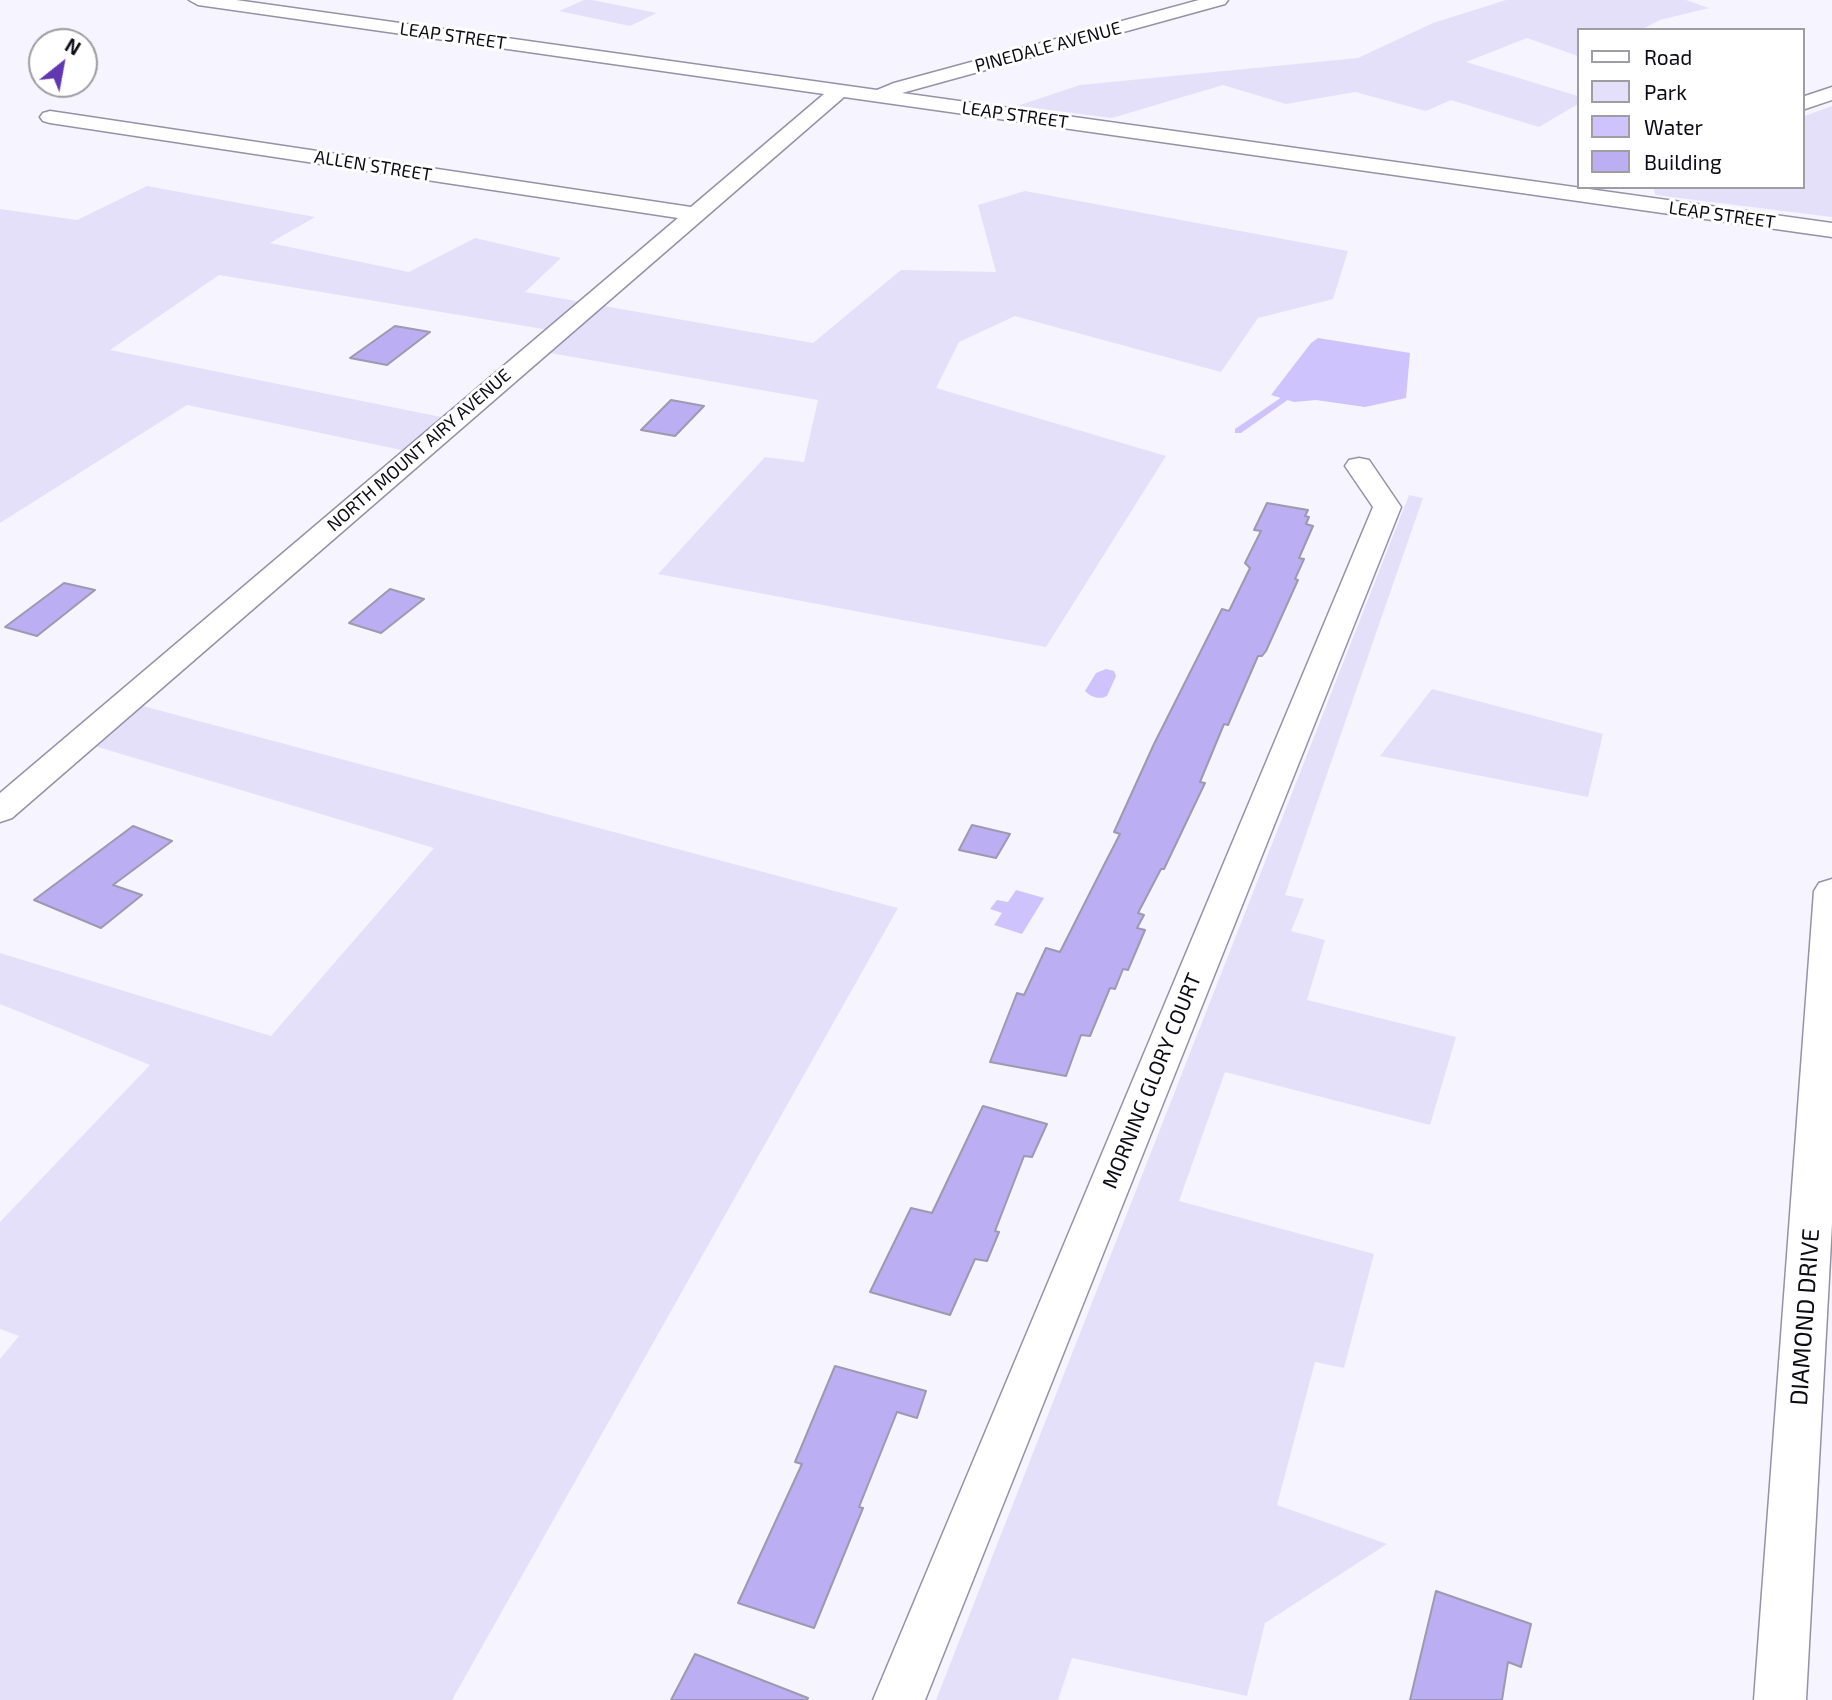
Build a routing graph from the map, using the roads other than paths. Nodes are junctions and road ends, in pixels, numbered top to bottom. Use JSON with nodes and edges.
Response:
{"nodes":[{"id":1,"x":198,"y":0,"type":"edge"},
{"id":2,"x":1219,"y":0,"type":"edge"},
{"id":3,"x":839,"y":91,"type":"junction"},
{"id":4,"x":1832,"y":93,"type":"edge"},
{"id":5,"x":879,"y":96,"type":"junction"},
{"id":6,"x":1804,"y":103,"type":"edge"},
{"id":7,"x":50,"y":117,"type":"dead end"},
{"id":8,"x":1576,"y":189,"type":"edge"},
{"id":9,"x":1577,"y":189,"type":"edge"},
{"id":10,"x":1607,"y":193,"type":"edge"},
{"id":11,"x":695,"y":214,"type":"junction"},
{"id":12,"x":1832,"y":230,"type":"edge"},
{"id":13,"x":1359,"y":466,"type":"dead end"},
{"id":14,"x":0,"y":811,"type":"edge"},
{"id":15,"x":1832,"y":891,"type":"edge"},
{"id":16,"x":899,"y":1700,"type":"edge"},
{"id":17,"x":1780,"y":1700,"type":"edge"}],
"edges":[{"from":1,"to":3,"type":"street","name":"LEAP STREET"},
{"from":2,"to":5,"type":"street","name":"PINEDALE AVENUE"},
{"from":3,"to":5,"type":"street","name":"LEAP STREET"},
{"from":3,"to":11,"type":"street","name":"NORTH MOUNT AIRY AVENUE"},
{"from":4,"to":6,"type":"street"},
{"from":5,"to":8,"type":"street","name":"LEAP STREET"},
{"from":7,"to":11,"type":"street","name":"ALLEN STREET"},
{"from":9,"to":10,"type":"street","name":"LEAP STREET"},
{"from":10,"to":12,"type":"street","name":"LEAP STREET"},
{"from":11,"to":14,"type":"street","name":"NORTH MOUNT AIRY AVENUE"},
{"from":13,"to":16,"type":"street","name":"MORNING GLORY COURT"},
{"from":15,"to":17,"type":"street","name":"DIAMOND DRIVE"}]}
